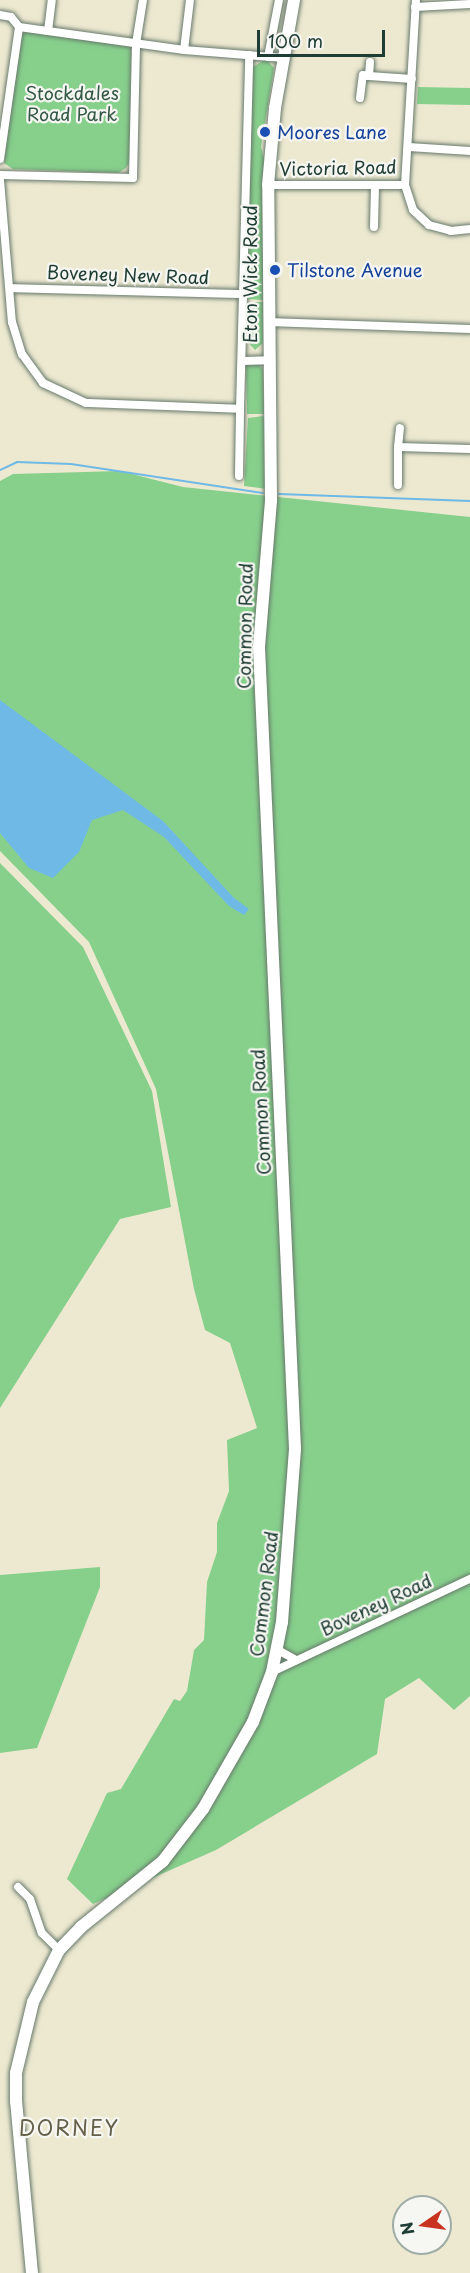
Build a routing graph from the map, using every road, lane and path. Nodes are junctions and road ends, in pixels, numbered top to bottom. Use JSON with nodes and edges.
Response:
{"nodes":[{"id":1,"x":52,"y":0,"type":"edge"},
{"id":2,"x":142,"y":0,"type":"edge"},
{"id":3,"x":190,"y":0,"type":"edge"},
{"id":4,"x":279,"y":0,"type":"edge"},
{"id":5,"x":294,"y":0,"type":"edge"},
{"id":6,"x":415,"y":4,"type":"edge"},
{"id":7,"x":470,"y":4,"type":"edge"},
{"id":8,"x":0,"y":15,"type":"edge"},
{"id":9,"x":19,"y":27,"type":"junction"},
{"id":10,"x":48,"y":31,"type":"junction"},
{"id":11,"x":136,"y":44,"type":"junction"},
{"id":12,"x":184,"y":50,"type":"junction"},
{"id":13,"x":249,"y":55,"type":"junction"},
{"id":14,"x":268,"y":57,"type":"junction"},
{"id":15,"x":284,"y":58,"type":"junction"},
{"id":16,"x":370,"y":62,"type":"dead end"},
{"id":17,"x":369,"y":76,"type":"junction"},
{"id":18,"x":412,"y":79,"type":"junction"},
{"id":19,"x":360,"y":98,"type":"dead end"},
{"id":20,"x":409,"y":147,"type":"junction"},
{"id":21,"x":470,"y":151,"type":"edge"},
{"id":22,"x":0,"y":159,"type":"edge"},
{"id":23,"x":0,"y":175,"type":"edge"},
{"id":24,"x":0,"y":180,"type":"edge"},
{"id":25,"x":268,"y":185,"type":"junction"},
{"id":26,"x":375,"y":185,"type":"junction"},
{"id":27,"x":405,"y":185,"type":"junction"},
{"id":28,"x":374,"y":227,"type":"dead end"},
{"id":29,"x":470,"y":229,"type":"edge"},
{"id":30,"x":10,"y":288,"type":"junction"},
{"id":31,"x":244,"y":294,"type":"junction"},
{"id":32,"x":268,"y":322,"type":"junction"},
{"id":33,"x":470,"y":329,"type":"edge"},
{"id":34,"x":268,"y":360,"type":"junction"},
{"id":35,"x":243,"y":361,"type":"junction"},
{"id":36,"x":236,"y":409,"type":"junction"},
{"id":37,"x":400,"y":428,"type":"dead end"},
{"id":38,"x":398,"y":447,"type":"junction"},
{"id":39,"x":470,"y":449,"type":"edge"},
{"id":40,"x":238,"y":476,"type":"dead end"},
{"id":41,"x":398,"y":485,"type":"dead end"},
{"id":42,"x":265,"y":550,"type":"joint"},
{"id":43,"x":470,"y":1579,"type":"edge"},
{"id":44,"x":278,"y":1650,"type":"junction"},
{"id":45,"x":296,"y":1660,"type":"junction"},
{"id":46,"x":272,"y":1672,"type":"junction"},
{"id":47,"x":18,"y":1887,"type":"dead end"},
{"id":48,"x":59,"y":1950,"type":"junction"},
{"id":49,"x":32,"y":2273,"type":"edge"}],
"edges":[{"from":1,"to":10,"type":"street"},
{"from":2,"to":11,"type":"street"},
{"from":3,"to":12,"type":"street"},
{"from":4,"to":14,"type":"street"},
{"from":5,"to":15,"type":"main road","name":"Eton Wick Road"},
{"from":6,"to":7,"type":"street"},
{"from":6,"to":18,"type":"street","name":"Victoria Road"},
{"from":8,"to":9,"type":"street"},
{"from":9,"to":10,"type":"street"},
{"from":9,"to":22,"type":"street"},
{"from":10,"to":11,"type":"street"},
{"from":11,"to":12,"type":"street"},
{"from":11,"to":23,"type":"street"},
{"from":12,"to":13,"type":"street"},
{"from":13,"to":14,"type":"street"},
{"from":13,"to":31,"type":"street"},
{"from":14,"to":15,"type":"street"},
{"from":15,"to":25,"type":"main road","name":"Eton Wick Road"},
{"from":16,"to":17,"type":"street"},
{"from":17,"to":18,"type":"street"},
{"from":17,"to":19,"type":"street"},
{"from":18,"to":20,"type":"street","name":"Victoria Road"},
{"from":20,"to":21,"type":"street"},
{"from":20,"to":27,"type":"street","name":"Victoria Road"},
{"from":24,"to":30,"type":"street"},
{"from":25,"to":26,"type":"street","name":"Victoria Road"},
{"from":25,"to":32,"type":"main road","name":"Eton Wick Road"},
{"from":26,"to":27,"type":"street","name":"Victoria Road"},
{"from":26,"to":28,"type":"street"},
{"from":27,"to":29,"type":"street"},
{"from":30,"to":31,"type":"street","name":"Boveney New Road"},
{"from":30,"to":36,"type":"street"},
{"from":31,"to":35,"type":"street"},
{"from":32,"to":33,"type":"street"},
{"from":32,"to":34,"type":"main road","name":"Eton Wick Road"},
{"from":34,"to":35,"type":"street"},
{"from":34,"to":42,"type":"main road","name":"Eton Wick Road"},
{"from":35,"to":36,"type":"street"},
{"from":36,"to":40,"type":"street"},
{"from":37,"to":38,"type":"street"},
{"from":38,"to":39,"type":"street"},
{"from":38,"to":41,"type":"street"},
{"from":42,"to":44,"type":"main road","name":"Common Road"},
{"from":43,"to":45,"type":"street","name":"Boveney Road"},
{"from":44,"to":45,"type":"street"},
{"from":44,"to":46,"type":"main road","name":"Common Road"},
{"from":45,"to":46,"type":"street","name":"Boveney Road"},
{"from":46,"to":48,"type":"main road","name":"Common Road"},
{"from":47,"to":48,"type":"street"},
{"from":48,"to":49,"type":"main road","name":"Common Road"}]}
